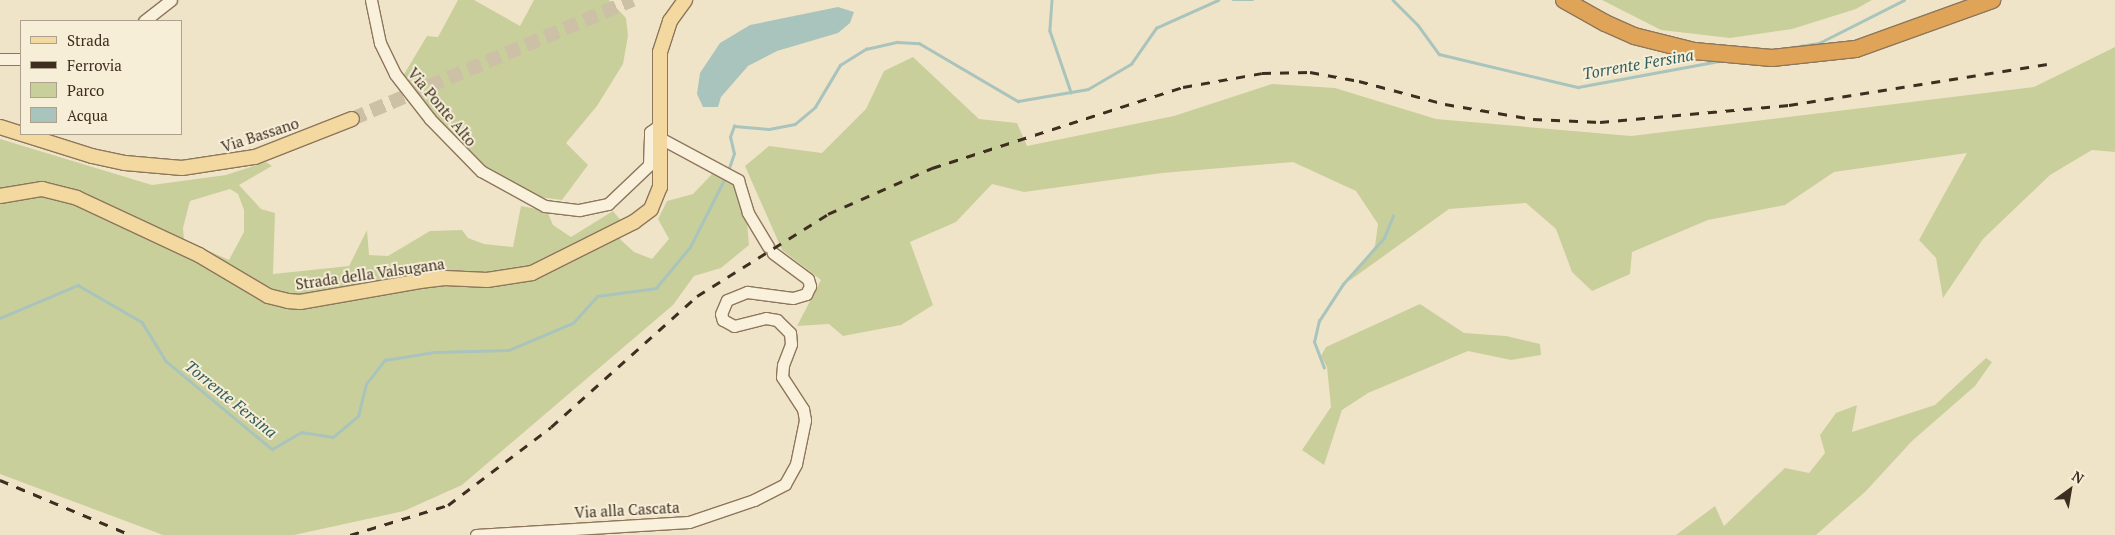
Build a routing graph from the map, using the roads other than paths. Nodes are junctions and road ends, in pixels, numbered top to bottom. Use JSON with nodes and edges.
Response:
{"nodes":[{"id":1,"x":172,"y":0,"type":"edge"},
{"id":2,"x":371,"y":0,"type":"edge"},
{"id":3,"x":686,"y":0,"type":"edge"},
{"id":4,"x":1564,"y":0,"type":"edge"},
{"id":5,"x":1992,"y":0,"type":"edge"},
{"id":6,"x":145,"y":20,"type":"edge"},
{"id":7,"x":0,"y":59,"type":"edge"},
{"id":8,"x":20,"y":59,"type":"edge"},
{"id":9,"x":352,"y":118,"type":"tunnel mouth"},
{"id":10,"x":0,"y":127,"type":"edge"},
{"id":11,"x":660,"y":132,"type":"junction"},
{"id":12,"x":20,"y":133,"type":"edge"},
{"id":13,"x":26,"y":135,"type":"edge"},
{"id":14,"x":0,"y":196,"type":"edge"},
{"id":15,"x":476,"y":535,"type":"edge"}],
"edges":[{"from":1,"to":6,"type":"street"},
{"from":2,"to":11,"type":"street","name":"Via Ponte Alto"},
{"from":3,"to":11,"type":"main road","name":"Strada della Valsugana"},
{"from":4,"to":5,"type":"highway"},
{"from":7,"to":8,"type":"street"},
{"from":9,"to":13,"type":"main road","name":"Via Bassano"},
{"from":10,"to":12,"type":"main road","name":"Via Bassano"},
{"from":11,"to":14,"type":"main road","name":"Strada della Valsugana"},
{"from":11,"to":15,"type":"street","name":"Via alla Cascata"}]}
